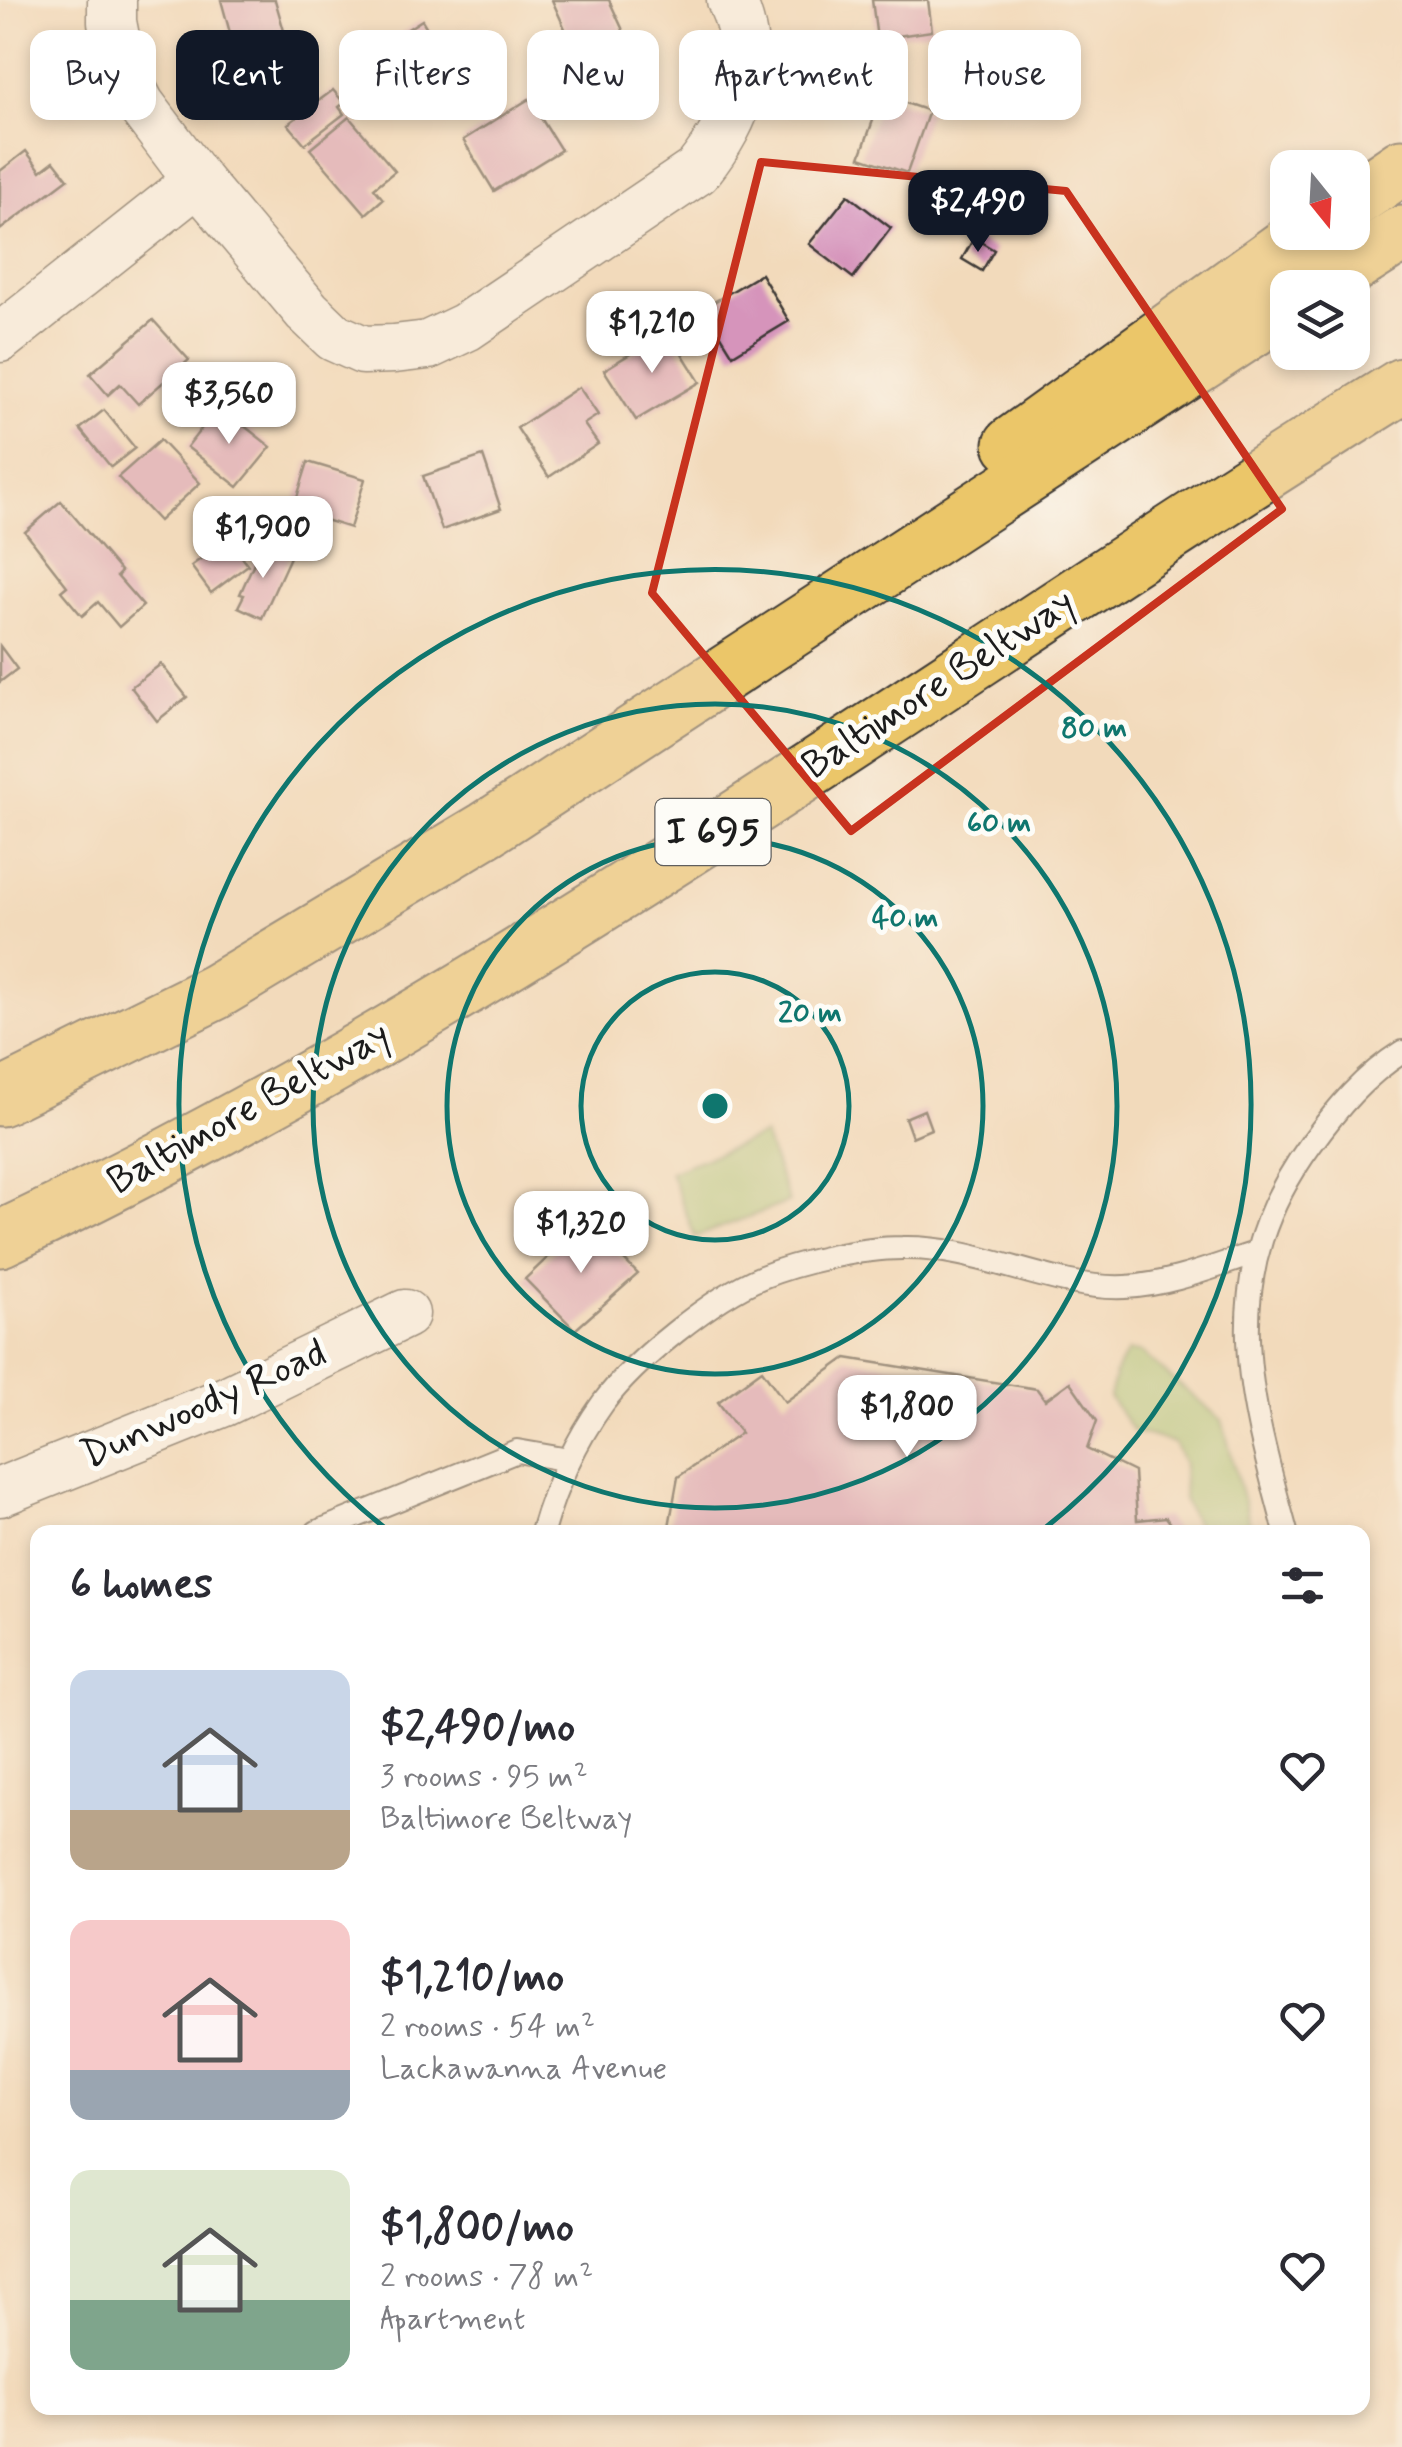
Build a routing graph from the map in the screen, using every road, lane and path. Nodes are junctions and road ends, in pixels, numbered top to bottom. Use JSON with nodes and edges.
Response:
{"nodes":[{"id":1,"x":112,"y":0,"type":"edge"},
{"id":2,"x":731,"y":0,"type":"edge"},
{"id":3,"x":1402,"y":167,"type":"edge"},
{"id":4,"x":198,"y":182,"type":"junction"},
{"id":5,"x":1370,"y":189,"type":"edge"},
{"id":6,"x":1402,"y":234,"type":"edge"},
{"id":7,"x":1281,"y":250,"type":"edge"},
{"id":8,"x":1345,"y":270,"type":"edge"},
{"id":9,"x":1270,"y":318,"type":"edge"},
{"id":10,"x":0,"y":338,"type":"edge"},
{"id":11,"x":1402,"y":386,"type":"edge"},
{"id":12,"x":486,"y":829,"type":"junction"},
{"id":13,"x":1402,"y":1052,"type":"edge"},
{"id":14,"x":0,"y":1098,"type":"edge"},
{"id":15,"x":0,"y":1239,"type":"edge"},
{"id":16,"x":1256,"y":1253,"type":"junction"},
{"id":17,"x":406,"y":1314,"type":"dead end"},
{"id":18,"x":569,"y":1460,"type":"junction"},
{"id":19,"x":0,"y":1492,"type":"edge"},
{"id":20,"x":334,"y":1525,"type":"edge"},
{"id":21,"x":545,"y":1525,"type":"edge"},
{"id":22,"x":1284,"y":1525,"type":"edge"}],
"edges":[{"from":1,"to":4,"type":"street"},
{"from":2,"to":4,"type":"street"},
{"from":3,"to":5,"type":"highway"},
{"from":4,"to":10,"type":"street"},
{"from":6,"to":8,"type":"highway"},
{"from":7,"to":12,"type":"highway"},
{"from":9,"to":12,"type":"highway"},
{"from":11,"to":15,"type":"highway","name":"Baltimore Beltway","number":"I 695"},
{"from":12,"to":14,"type":"highway"},
{"from":13,"to":16,"type":"lane"},
{"from":16,"to":18,"type":"lane"},
{"from":16,"to":22,"type":"lane"},
{"from":17,"to":19,"type":"street","name":"Dunwoody Road"},
{"from":18,"to":20,"type":"lane"},
{"from":18,"to":21,"type":"lane"}]}
